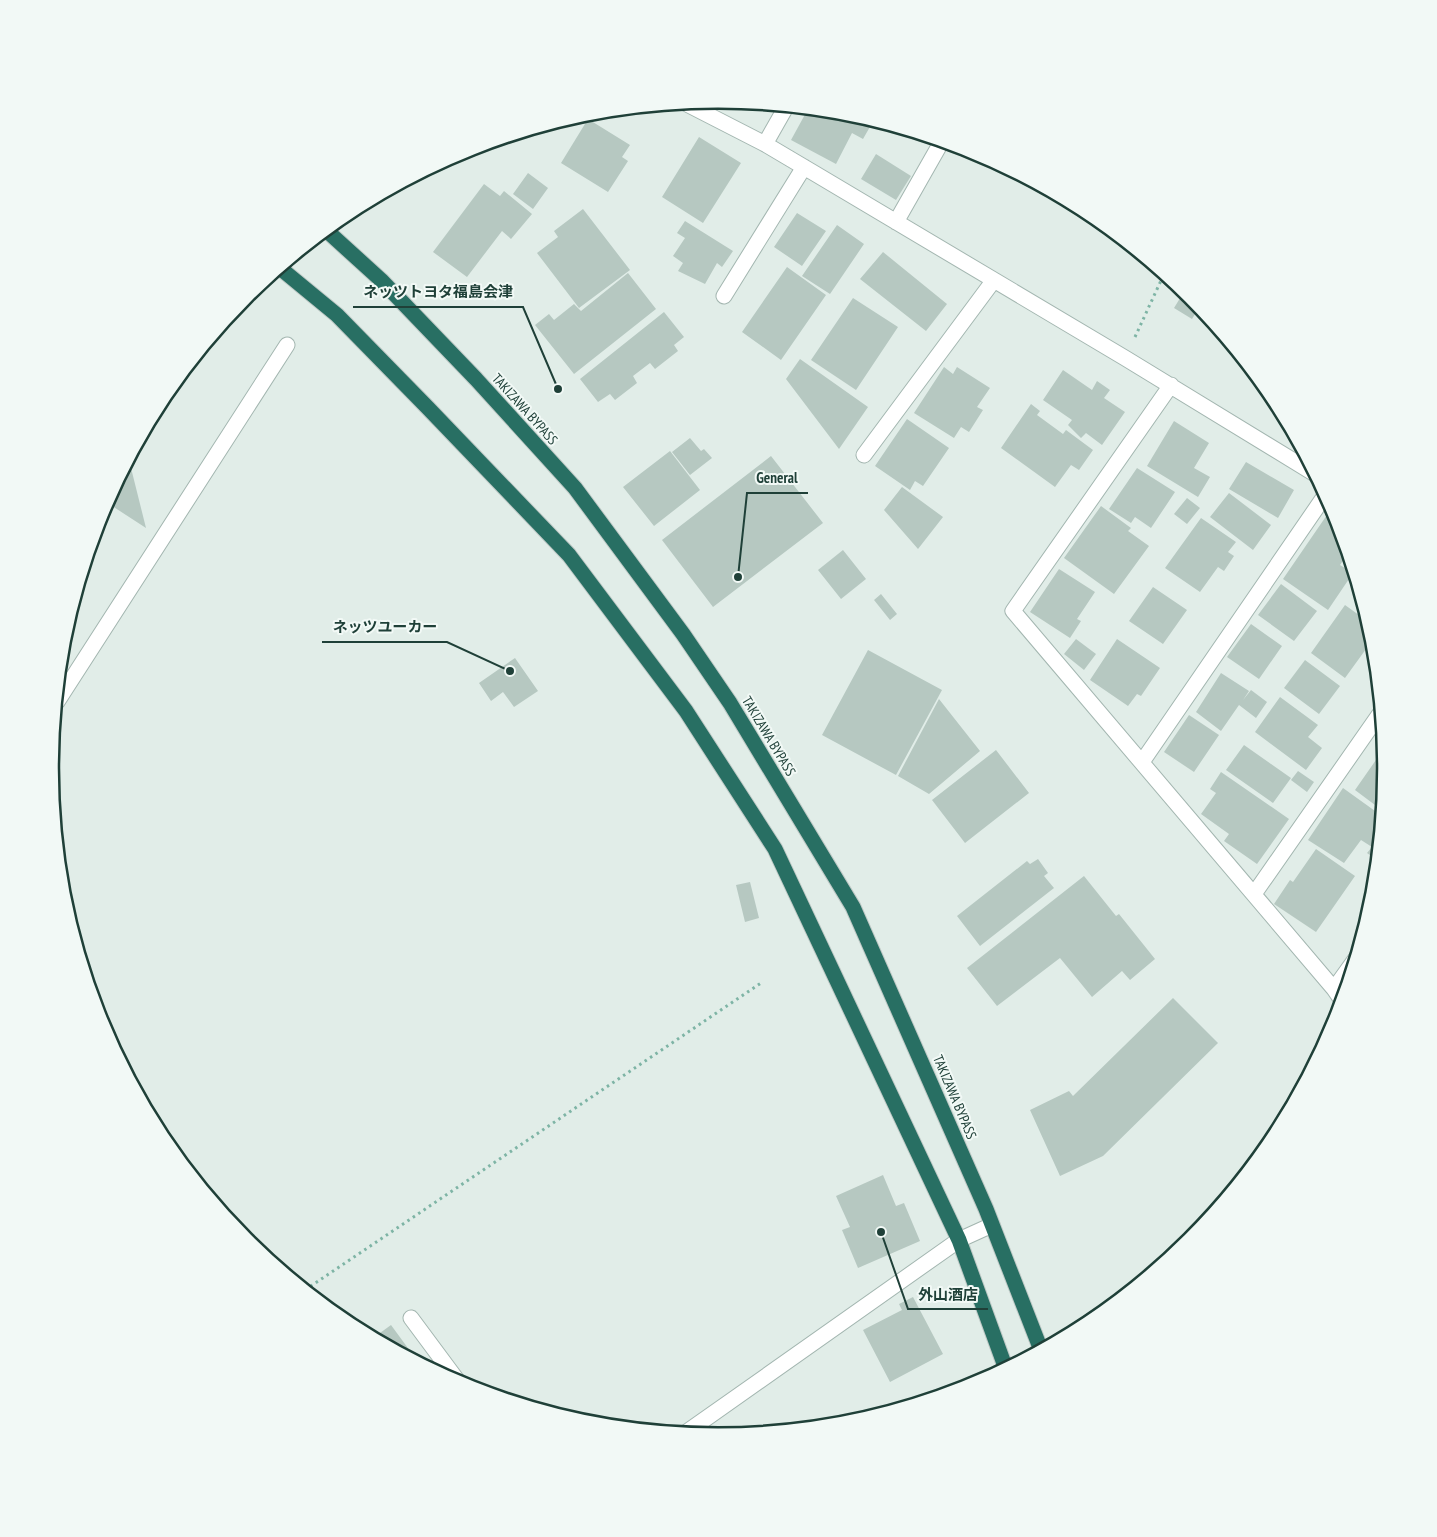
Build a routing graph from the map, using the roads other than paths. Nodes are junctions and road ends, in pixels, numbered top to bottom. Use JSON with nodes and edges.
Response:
{"nodes":[{"id":1,"x":698,"y":109,"type":"edge"},
{"id":2,"x":783,"y":112,"type":"edge"},
{"id":3,"x":764,"y":144,"type":"junction"},
{"id":4,"x":939,"y":147,"type":"edge"},
{"id":5,"x":804,"y":167,"type":"junction"},
{"id":6,"x":896,"y":222,"type":"junction"},
{"id":7,"x":331,"y":235,"type":"edge"},
{"id":8,"x":284,"y":271,"type":"edge"},
{"id":9,"x":994,"y":280,"type":"junction"},
{"id":10,"x":724,"y":296,"type":"dead end"},
{"id":11,"x":287,"y":345,"type":"dead end"},
{"id":12,"x":1171,"y":385,"type":"junction"},
{"id":13,"x":864,"y":455,"type":"dead end"},
{"id":14,"x":1305,"y":468,"type":"edge"},
{"id":15,"x":1321,"y":501,"type":"edge"},
{"id":16,"x":63,"y":691,"type":"edge"},
{"id":17,"x":1377,"y":720,"type":"edge"},
{"id":18,"x":1142,"y":762,"type":"junction"},
{"id":19,"x":1254,"y":894,"type":"junction"},
{"id":20,"x":1345,"y":973,"type":"edge"},
{"id":21,"x":1334,"y":989,"type":"junction"},
{"id":22,"x":1338,"y":995,"type":"edge"},
{"id":23,"x":992,"y":1226,"type":"junction"},
{"id":24,"x":959,"y":1240,"type":"junction"},
{"id":25,"x":411,"y":1318,"type":"dead end"},
{"id":26,"x":1039,"y":1345,"type":"edge"},
{"id":27,"x":1004,"y":1363,"type":"edge"},
{"id":28,"x":450,"y":1371,"type":"edge"},
{"id":29,"x":693,"y":1427,"type":"edge"}],
"edges":[{"from":1,"to":3,"type":"street"},
{"from":2,"to":3,"type":"street"},
{"from":3,"to":5,"type":"street"},
{"from":4,"to":6,"type":"street"},
{"from":5,"to":6,"type":"street"},
{"from":5,"to":10,"type":"street"},
{"from":6,"to":9,"type":"street"},
{"from":7,"to":23,"type":"highway","name":"TAKIZAWA BYPASS"},
{"from":8,"to":24,"type":"highway"},
{"from":9,"to":12,"type":"street"},
{"from":9,"to":13,"type":"street"},
{"from":11,"to":16,"type":"street"},
{"from":12,"to":14,"type":"street"},
{"from":12,"to":18,"type":"street"},
{"from":15,"to":18,"type":"street"},
{"from":17,"to":19,"type":"street"},
{"from":18,"to":19,"type":"street"},
{"from":19,"to":21,"type":"street"},
{"from":20,"to":21,"type":"street"},
{"from":21,"to":22,"type":"street"},
{"from":23,"to":24,"type":"street"},
{"from":23,"to":26,"type":"highway","name":"TAKIZAWA BYPASS"},
{"from":24,"to":27,"type":"highway"},
{"from":24,"to":29,"type":"street"},
{"from":25,"to":28,"type":"street"}]}
